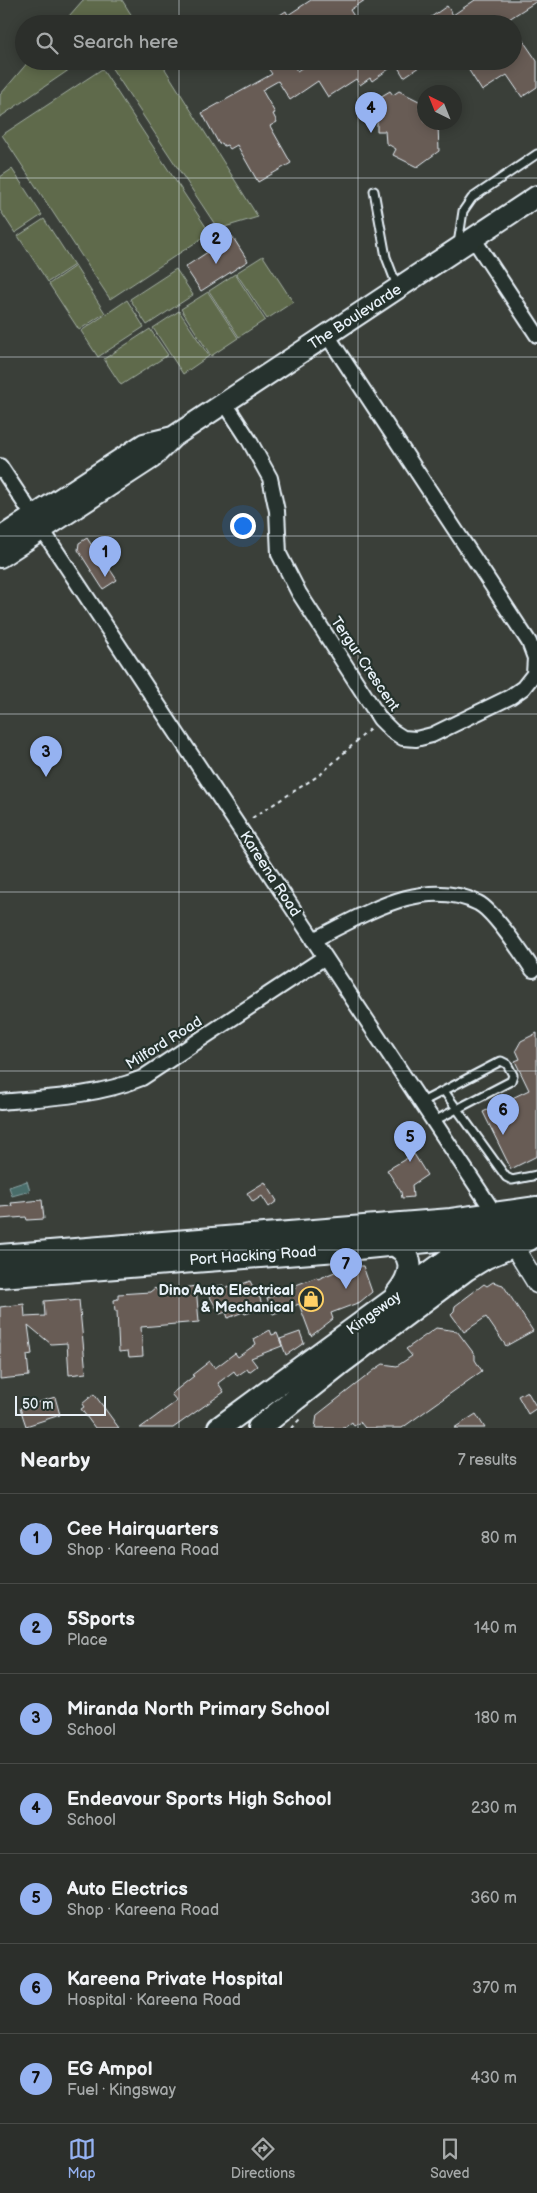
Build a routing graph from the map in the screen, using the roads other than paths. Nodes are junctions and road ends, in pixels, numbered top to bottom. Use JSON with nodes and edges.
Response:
{"nodes":[{"id":1,"x":537,"y":154,"type":"edge"},
{"id":2,"x":374,"y":191,"type":"dead end"},
{"id":3,"x":537,"y":196,"type":"edge"},
{"id":4,"x":465,"y":244,"type":"junction"},
{"id":5,"x":398,"y":289,"type":"junction"},
{"id":6,"x":327,"y":335,"type":"junction"},
{"id":7,"x":537,"y":335,"type":"edge"},
{"id":8,"x":225,"y":403,"type":"junction"},
{"id":9,"x":0,"y":466,"type":"edge"},
{"id":10,"x":37,"y":523,"type":"junction"},
{"id":11,"x":0,"y":538,"type":"edge"},
{"id":12,"x":0,"y":557,"type":"edge"},
{"id":13,"x":313,"y":940,"type":"junction"},
{"id":14,"x":325,"y":957,"type":"junction"},
{"id":15,"x":533,"y":970,"type":"dead end"},
{"id":16,"x":444,"y":1091,"type":"junction"},
{"id":17,"x":0,"y":1102,"type":"edge"},
{"id":18,"x":422,"y":1102,"type":"junction"},
{"id":19,"x":457,"y":1109,"type":"junction"},
{"id":20,"x":434,"y":1121,"type":"junction"},
{"id":21,"x":537,"y":1175,"type":"edge"},
{"id":22,"x":537,"y":1210,"type":"edge"},
{"id":23,"x":504,"y":1229,"type":"junction"},
{"id":24,"x":537,"y":1230,"type":"edge"},
{"id":25,"x":481,"y":1236,"type":"junction"},
{"id":26,"x":537,"y":1237,"type":"edge"},
{"id":27,"x":388,"y":1243,"type":"junction"},
{"id":28,"x":0,"y":1256,"type":"edge"},
{"id":29,"x":0,"y":1276,"type":"edge"},
{"id":30,"x":537,"y":1284,"type":"edge"},
{"id":31,"x":390,"y":1302,"type":"junction"},
{"id":32,"x":252,"y":1403,"type":"junction"},
{"id":33,"x":266,"y":1426,"type":"edge"},
{"id":34,"x":219,"y":1428,"type":"edge"}],
"edges":[{"from":1,"to":4,"type":"lane"},
{"from":2,"to":5,"type":"lane"},
{"from":3,"to":4,"type":"main road","name":"The Boulevarde"},
{"from":4,"to":5,"type":"main road","name":"The Boulevarde"},
{"from":4,"to":7,"type":"street"},
{"from":5,"to":6,"type":"main road","name":"The Boulevarde"},
{"from":6,"to":8,"type":"main road","name":"The Boulevarde"},
{"from":6,"to":8,"type":"street","name":"Tergur Crescent"},
{"from":8,"to":10,"type":"main road","name":"The Boulevarde"},
{"from":9,"to":10,"type":"street","name":"Kareena Road"},
{"from":10,"to":11,"type":"main road","name":"The Boulevarde"},
{"from":10,"to":12,"type":"main road","name":"The Boulevarde"},
{"from":10,"to":13,"type":"street","name":"Kareena Road"},
{"from":13,"to":14,"type":"street","name":"Kareena Road"},
{"from":13,"to":15,"type":"street"},
{"from":14,"to":17,"type":"street","name":"Milford Road"},
{"from":14,"to":18,"type":"street","name":"Kareena Road"},
{"from":16,"to":18,"type":"lane"},
{"from":16,"to":19,"type":"lane"},
{"from":16,"to":19,"type":"lane"},
{"from":18,"to":20,"type":"street","name":"Kareena Road"},
{"from":19,"to":20,"type":"lane"},
{"from":19,"to":21,"type":"lane"},
{"from":20,"to":23,"type":"street","name":"Kareena Road"},
{"from":22,"to":23,"type":"main road","name":"Kingsway"},
{"from":23,"to":24,"type":"main road","name":"Kingsway"},
{"from":23,"to":25,"type":"main road","name":"Port Hacking Road"},
{"from":23,"to":26,"type":"main road","name":"Kingsway"},
{"from":23,"to":28,"type":"main road","name":"Port Hacking Road"},
{"from":23,"to":30,"type":"street","name":"Kareena Road"},
{"from":23,"to":33,"type":"main road","name":"Kingsway"},
{"from":25,"to":27,"type":"main road","name":"Port Hacking Road"},
{"from":25,"to":31,"type":"main road","name":"Kingsway"},
{"from":27,"to":29,"type":"main road","name":"Port Hacking Road"},
{"from":27,"to":31,"type":"main road"},
{"from":31,"to":32,"type":"main road","name":"Kingsway"},
{"from":32,"to":33,"type":"main road"},
{"from":32,"to":34,"type":"main road","name":"Kingsway"}]}
